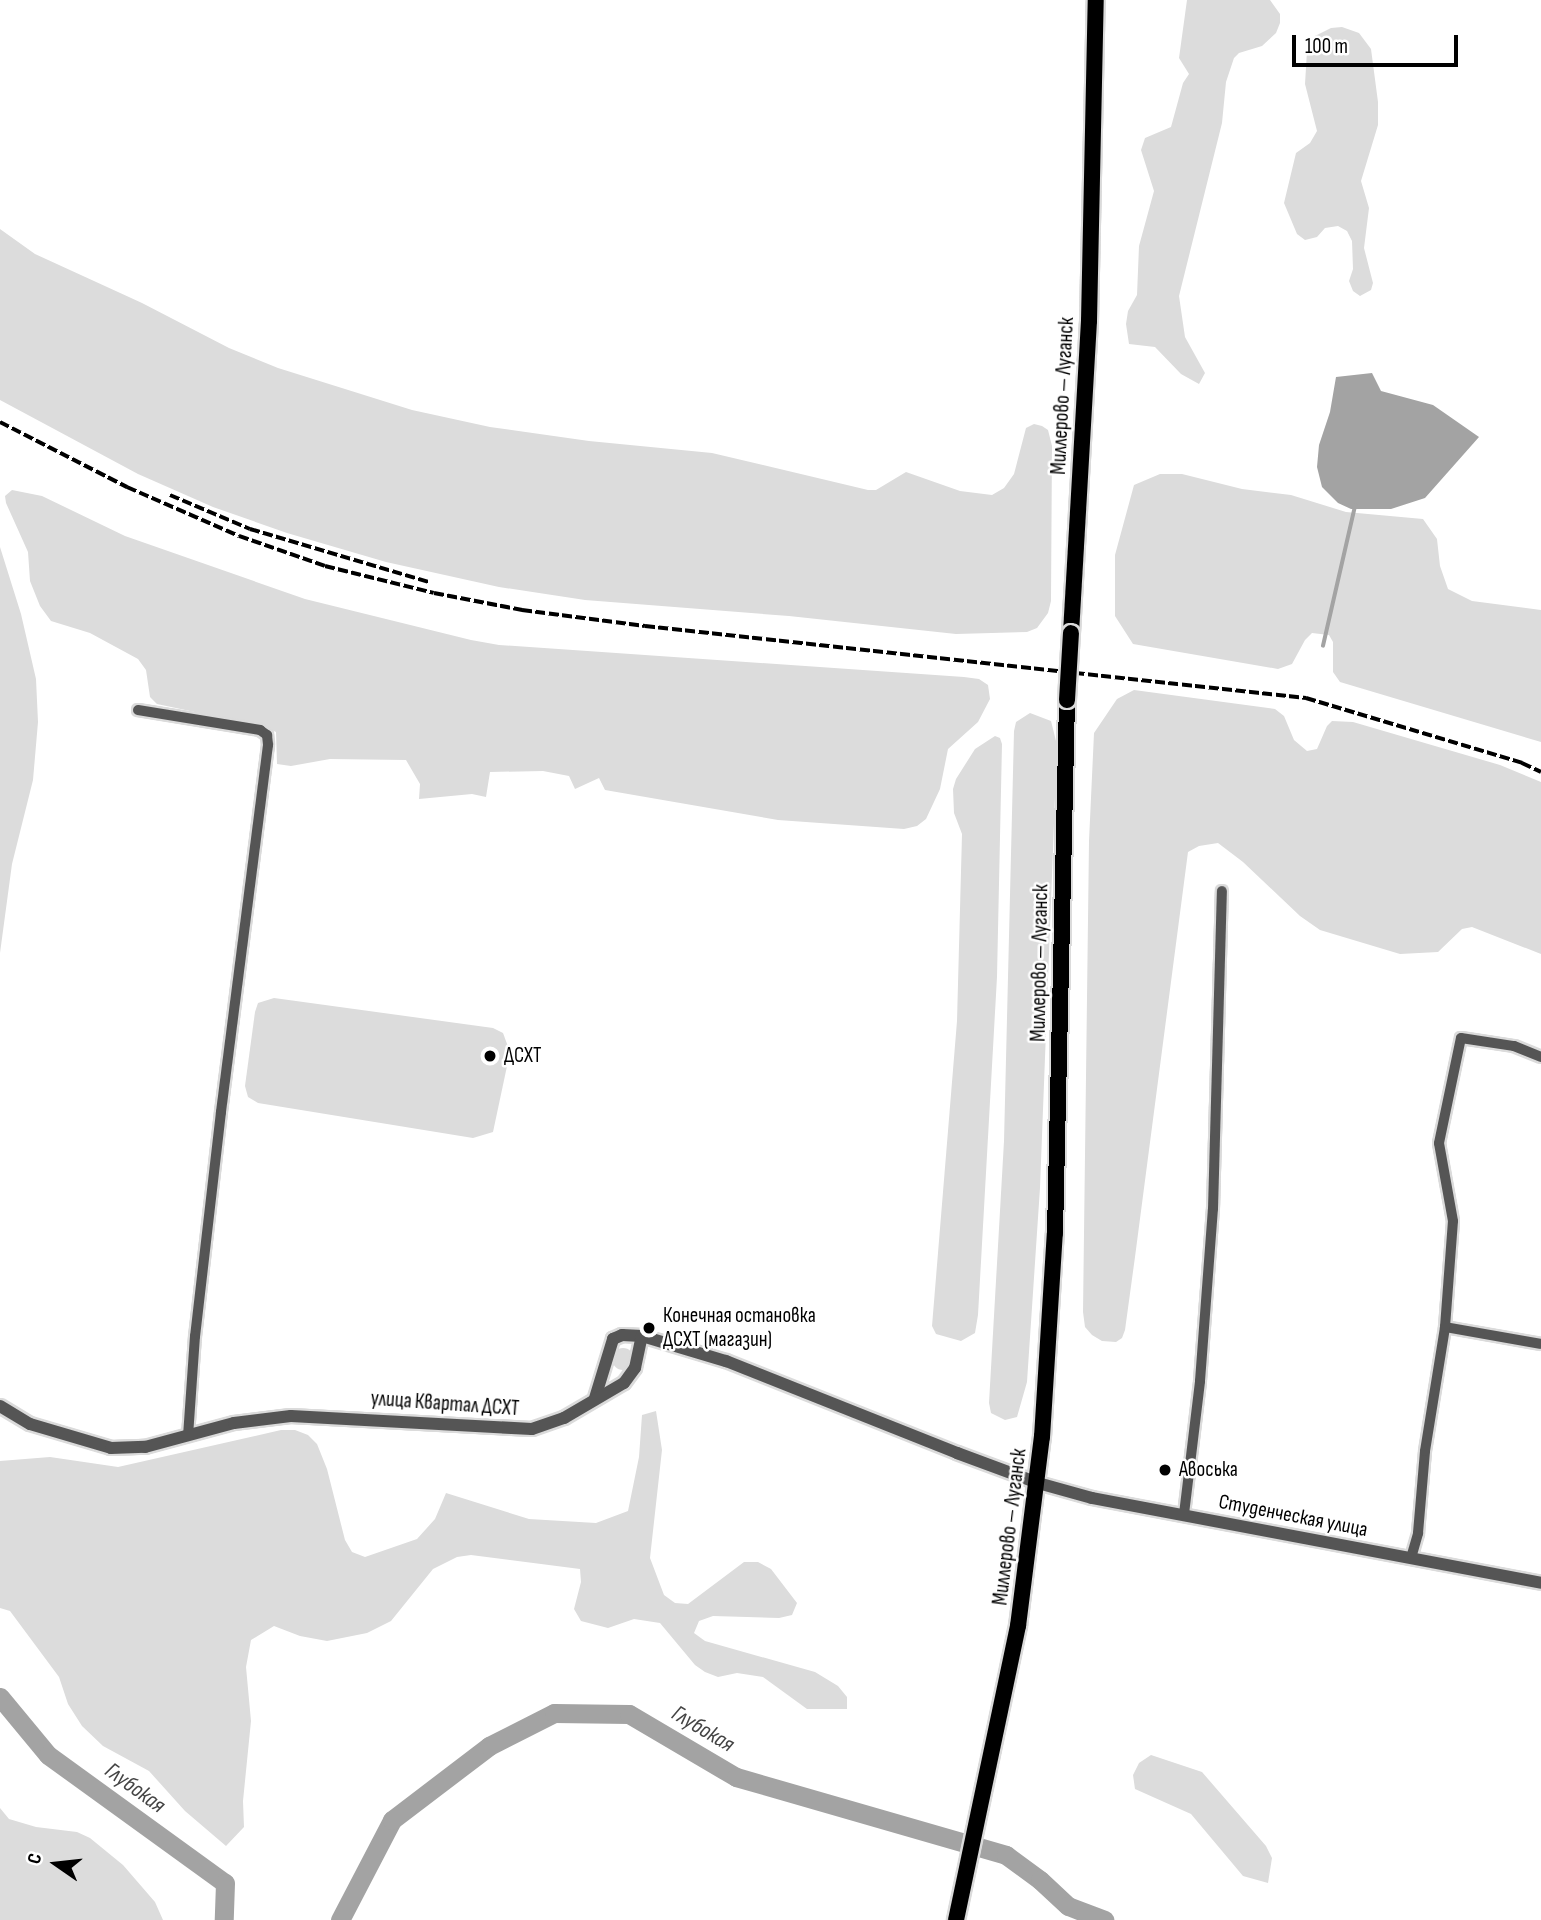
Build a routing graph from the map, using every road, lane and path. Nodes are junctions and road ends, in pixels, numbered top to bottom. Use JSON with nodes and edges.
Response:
{"nodes":[{"id":1,"x":1096,"y":0,"type":"edge"},
{"id":2,"x":138,"y":710,"type":"dead end"},
{"id":3,"x":1222,"y":891,"type":"dead end"},
{"id":4,"x":1541,"y":1057,"type":"edge"},
{"id":5,"x":1446,"y":1327,"type":"junction"},
{"id":6,"x":642,"y":1336,"type":"junction"},
{"id":7,"x":1541,"y":1344,"type":"edge"},
{"id":8,"x":595,"y":1398,"type":"junction"},
{"id":9,"x":0,"y":1406,"type":"edge"},
{"id":10,"x":188,"y":1435,"type":"junction"},
{"id":11,"x":1038,"y":1483,"type":"junction"},
{"id":12,"x":1184,"y":1514,"type":"junction"},
{"id":13,"x":1411,"y":1559,"type":"junction"},
{"id":14,"x":1541,"y":1583,"type":"edge"},
{"id":15,"x":957,"y":1917,"type":"edge"}],
"edges":[{"from":1,"to":11,"type":"main road","name":"Миллерово — Луганск","bridge":true},
{"from":2,"to":10,"type":"street"},
{"from":3,"to":12,"type":"street"},
{"from":4,"to":5,"type":"street"},
{"from":5,"to":7,"type":"street"},
{"from":5,"to":13,"type":"street"},
{"from":6,"to":8,"type":"street","name":"улица Квартал ДСХТ"},
{"from":6,"to":8,"type":"street"},
{"from":6,"to":11,"type":"street"},
{"from":8,"to":10,"type":"street","name":"улица Квартал ДСХТ"},
{"from":9,"to":10,"type":"street","name":"улица Квартал ДСХТ"},
{"from":11,"to":12,"type":"street","name":"Студенческая улица"},
{"from":11,"to":15,"type":"main road","name":"Миллерово — Луганск"},
{"from":12,"to":13,"type":"street","name":"Студенческая улица"},
{"from":13,"to":14,"type":"street","name":"Студенческая улица"}]}
